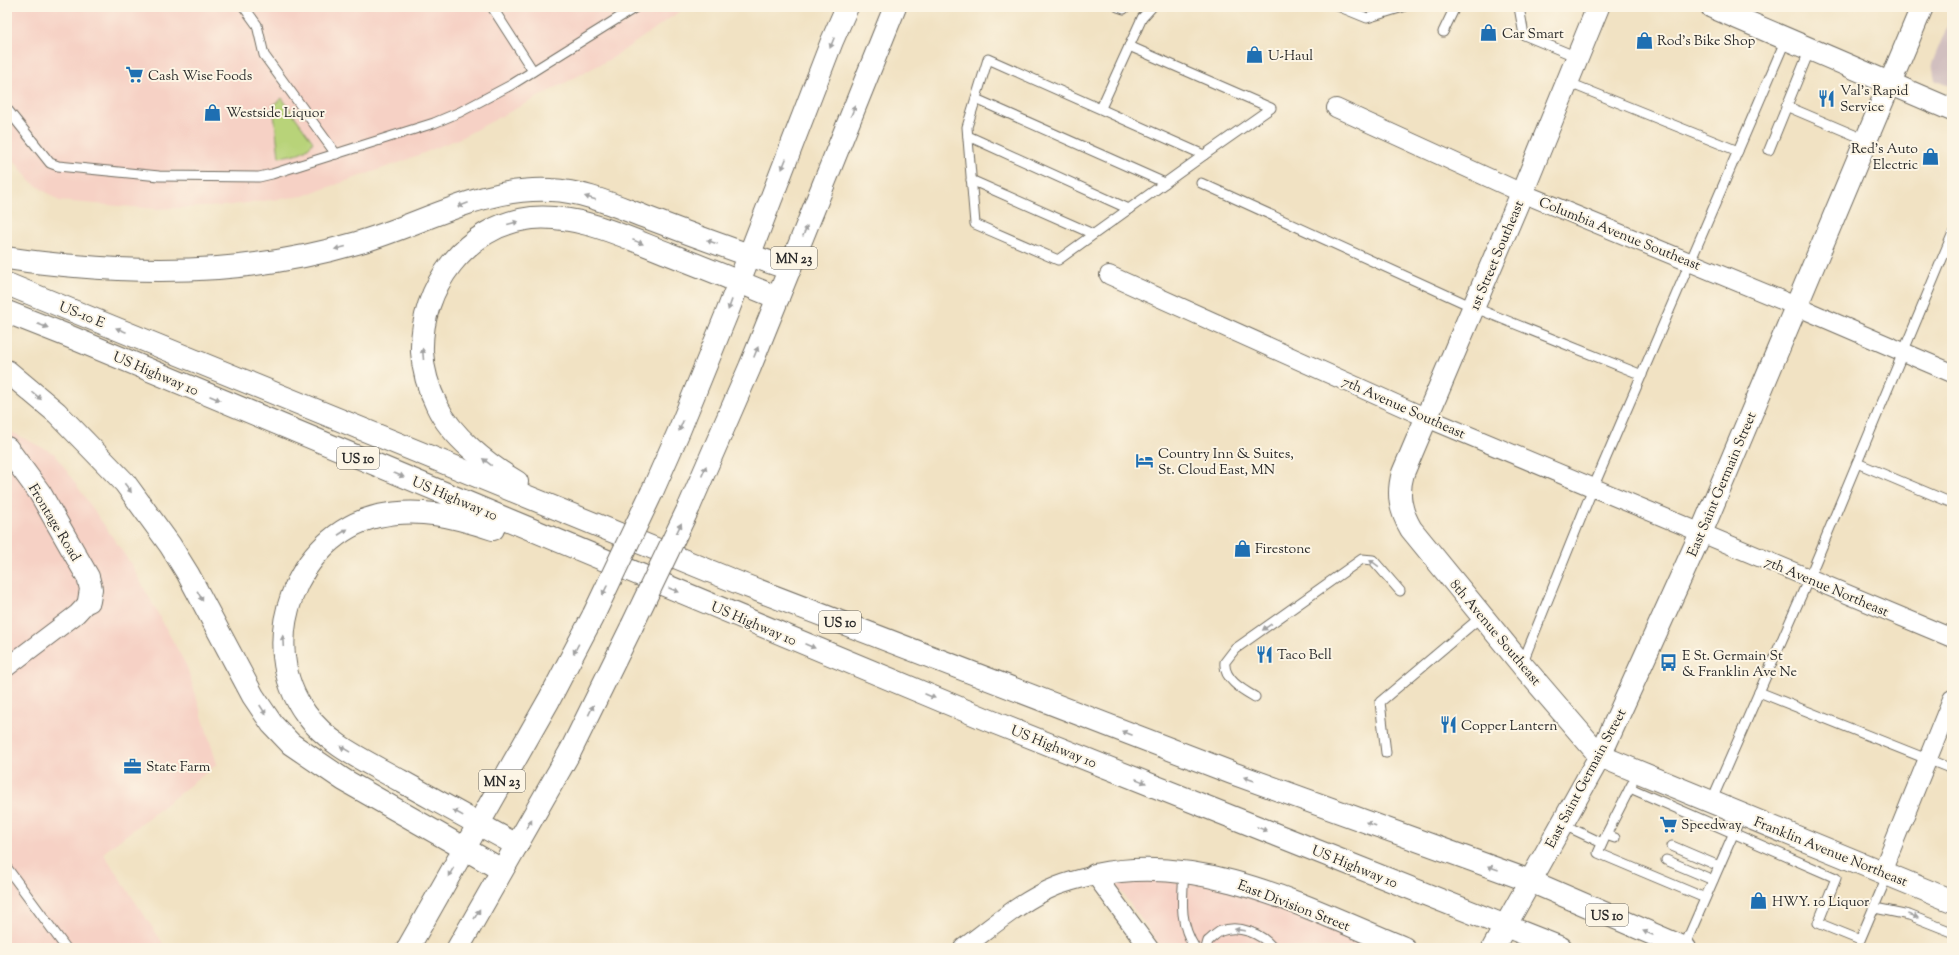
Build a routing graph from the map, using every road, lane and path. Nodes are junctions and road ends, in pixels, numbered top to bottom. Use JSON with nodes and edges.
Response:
{"nodes":[{"id":1,"x":244,"y":7,"type":"edge"},
{"id":2,"x":492,"y":7,"type":"edge"},
{"id":3,"x":636,"y":7,"type":"edge"},
{"id":4,"x":847,"y":7,"type":"edge"},
{"id":5,"x":895,"y":7,"type":"edge"},
{"id":6,"x":1152,"y":7,"type":"edge"},
{"id":7,"x":1340,"y":7,"type":"edge"},
{"id":8,"x":1402,"y":7,"type":"edge"},
{"id":9,"x":1455,"y":7,"type":"edge"},
{"id":10,"x":1519,"y":7,"type":"edge"},
{"id":11,"x":1598,"y":7,"type":"edge"},
{"id":12,"x":1712,"y":7,"type":"edge"},
{"id":13,"x":1922,"y":7,"type":"edge"},
{"id":14,"x":1739,"y":12,"type":"edge"},
{"id":15,"x":1443,"y":32,"type":"dead end"},
{"id":16,"x":1786,"y":39,"type":"junction"},
{"id":17,"x":1129,"y":46,"type":"junction"},
{"id":18,"x":1810,"y":50,"type":"junction"},
{"id":19,"x":1578,"y":57,"type":"junction"},
{"id":20,"x":533,"y":71,"type":"junction"},
{"id":21,"x":1567,"y":82,"type":"junction"},
{"id":22,"x":1889,"y":84,"type":"junction"},
{"id":23,"x":976,"y":99,"type":"junction"},
{"id":24,"x":1786,"y":106,"type":"junction"},
{"id":25,"x":7,"y":108,"type":"edge"},
{"id":26,"x":1101,"y":108,"type":"junction"},
{"id":27,"x":1336,"y":108,"type":"dead end"},
{"id":28,"x":1952,"y":110,"type":"edge"},
{"id":29,"x":968,"y":136,"type":"junction"},
{"id":30,"x":1866,"y":140,"type":"junction"},
{"id":31,"x":1769,"y":150,"type":"dead end"},
{"id":32,"x":1738,"y":151,"type":"junction"},
{"id":33,"x":336,"y":154,"type":"junction"},
{"id":34,"x":1204,"y":155,"type":"junction"},
{"id":35,"x":971,"y":180,"type":"junction"},
{"id":36,"x":1165,"y":183,"type":"junction"},
{"id":37,"x":1202,"y":183,"type":"dead end"},
{"id":38,"x":1522,"y":193,"type":"junction"},
{"id":39,"x":1129,"y":209,"type":"junction"},
{"id":40,"x":1093,"y":234,"type":"junction"},
{"id":41,"x":1951,"y":238,"type":"edge"},
{"id":42,"x":749,"y":255,"type":"junction"},
{"id":43,"x":7,"y":258,"type":"edge"},
{"id":44,"x":1691,"y":263,"type":"junction"},
{"id":45,"x":790,"y":269,"type":"junction"},
{"id":46,"x":1109,"y":275,"type":"dead end"},
{"id":47,"x":739,"y":282,"type":"junction"},
{"id":48,"x":7,"y":284,"type":"edge"},
{"id":49,"x":778,"y":298,"type":"junction"},
{"id":50,"x":1796,"y":306,"type":"junction"},
{"id":51,"x":1474,"y":308,"type":"junction"},
{"id":52,"x":7,"y":312,"type":"edge"},
{"id":53,"x":157,"y":345,"type":"joint"},
{"id":54,"x":1904,"y":352,"type":"junction"},
{"id":55,"x":7,"y":371,"type":"edge"},
{"id":56,"x":1952,"y":373,"type":"edge"},
{"id":57,"x":1642,"y":375,"type":"junction"},
{"id":58,"x":1426,"y":418,"type":"junction"},
{"id":59,"x":7,"y":448,"type":"edge"},
{"id":60,"x":1857,"y":463,"type":"junction"},
{"id":61,"x":1593,"y":488,"type":"junction"},
{"id":62,"x":1952,"y":503,"type":"edge"},
{"id":63,"x":1400,"y":504,"type":"joint"},
{"id":64,"x":606,"y":529,"type":"junction"},
{"id":65,"x":1702,"y":533,"type":"junction"},
{"id":66,"x":628,"y":571,"type":"junction"},
{"id":67,"x":1810,"y":578,"type":"junction"},
{"id":68,"x":1400,"y":591,"type":"dead end"},
{"id":69,"x":89,"y":600,"type":"joint"},
{"id":70,"x":1482,"y":616,"type":"junction"},
{"id":71,"x":1952,"y":638,"type":"edge"},
{"id":72,"x":1522,"y":665,"type":"junction"},
{"id":73,"x":7,"y":667,"type":"edge"},
{"id":74,"x":1759,"y":692,"type":"junction"},
{"id":75,"x":1255,"y":697,"type":"dead end"},
{"id":76,"x":1952,"y":699,"type":"edge"},
{"id":77,"x":1386,"y":753,"type":"dead end"},
{"id":78,"x":1600,"y":756,"type":"junction"},
{"id":79,"x":1928,"y":759,"type":"junction"},
{"id":80,"x":1952,"y":769,"type":"edge"},
{"id":81,"x":1634,"y":780,"type":"junction"},
{"id":82,"x":1711,"y":802,"type":"junction"},
{"id":83,"x":1742,"y":814,"type":"junction"},
{"id":84,"x":478,"y":824,"type":"junction"},
{"id":85,"x":1562,"y":824,"type":"junction"},
{"id":86,"x":1733,"y":834,"type":"junction"},
{"id":87,"x":1602,"y":843,"type":"junction"},
{"id":88,"x":516,"y":845,"type":"junction"},
{"id":89,"x":1672,"y":846,"type":"dead end"},
{"id":90,"x":1792,"y":847,"type":"junction"},
{"id":91,"x":464,"y":849,"type":"junction"},
{"id":92,"x":1666,"y":860,"type":"dead end"},
{"id":93,"x":1720,"y":866,"type":"junction"},
{"id":94,"x":7,"y":868,"type":"edge"},
{"id":95,"x":502,"y":870,"type":"junction"},
{"id":96,"x":1184,"y":871,"type":"junction"},
{"id":97,"x":1885,"y":873,"type":"junction"},
{"id":98,"x":1096,"y":875,"type":"junction"},
{"id":99,"x":1713,"y":880,"type":"junction"},
{"id":100,"x":1530,"y":881,"type":"junction"},
{"id":101,"x":1705,"y":898,"type":"junction"},
{"id":102,"x":1952,"y":901,"type":"edge"},
{"id":103,"x":1875,"y":908,"type":"junction"},
{"id":104,"x":1504,"y":925,"type":"junction"},
{"id":105,"x":1952,"y":932,"type":"edge"},
{"id":106,"x":1400,"y":947,"type":"edge"},
{"id":107,"x":66,"y":948,"type":"edge"},
{"id":108,"x":408,"y":948,"type":"edge"},
{"id":109,"x":458,"y":948,"type":"edge"},
{"id":110,"x":962,"y":948,"type":"edge"},
{"id":111,"x":1149,"y":948,"type":"edge"},
{"id":112,"x":1195,"y":948,"type":"edge"},
{"id":113,"x":1206,"y":948,"type":"edge"},
{"id":114,"x":1273,"y":948,"type":"edge"},
{"id":115,"x":1493,"y":948,"type":"edge"},
{"id":116,"x":1561,"y":948,"type":"edge"},
{"id":117,"x":1685,"y":948,"type":"edge"}],
"edges":[{"from":1,"to":33,"type":"lane"},
{"from":2,"to":20,"type":"lane"},
{"from":3,"to":20,"type":"lane"},
{"from":4,"to":42,"type":"main road","number":"MN 23","one_way":true},
{"from":45,"to":5,"type":"main road","number":"MN 23","one_way":true},
{"from":6,"to":17,"type":"lane"},
{"from":7,"to":8,"type":"lane"},
{"from":9,"to":15,"type":"lane"},
{"from":10,"to":19,"type":"lane"},
{"from":11,"to":19,"type":"main road","name":"1st Street Southeast"},
{"from":12,"to":14,"type":"main road"},
{"from":13,"to":22,"type":"main road","name":"East Saint Germain Street"},
{"from":14,"to":16,"type":"main road"},
{"from":16,"to":18,"type":"main road"},
{"from":16,"to":32,"type":"lane"},
{"from":17,"to":26,"type":"lane"},
{"from":17,"to":34,"type":"lane"},
{"from":18,"to":22,"type":"main road"},
{"from":18,"to":24,"type":"lane"},
{"from":19,"to":21,"type":"main road","name":"1st Street Southeast"},
{"from":20,"to":33,"type":"lane"},
{"from":21,"to":32,"type":"lane"},
{"from":21,"to":38,"type":"main road","name":"1st Street Southeast"},
{"from":22,"to":28,"type":"main road"},
{"from":22,"to":30,"type":"main road","name":"East Saint Germain Street"},
{"from":23,"to":26,"type":"lane"},
{"from":23,"to":29,"type":"lane"},
{"from":23,"to":36,"type":"lane"},
{"from":24,"to":30,"type":"lane"},
{"from":24,"to":31,"type":"lane"},
{"from":25,"to":33,"type":"lane"},
{"from":26,"to":34,"type":"lane"},
{"from":27,"to":38,"type":"street","name":"Columbia Avenue Southeast"},
{"from":29,"to":35,"type":"lane"},
{"from":29,"to":39,"type":"lane"},
{"from":30,"to":50,"type":"main road","name":"East Saint Germain Street"},
{"from":32,"to":44,"type":"lane"},
{"from":34,"to":36,"type":"lane"},
{"from":35,"to":40,"type":"lane"},
{"from":35,"to":40,"type":"lane"},
{"from":36,"to":39,"type":"lane"},
{"from":37,"to":51,"type":"lane"},
{"from":38,"to":44,"type":"street","name":"Columbia Avenue Southeast"},
{"from":38,"to":51,"type":"main road","name":"1st Street Southeast"},
{"from":39,"to":40,"type":"lane"},
{"from":41,"to":54,"type":"lane"},
{"from":42,"to":43,"type":"main road","one_way":true},
{"from":42,"to":45,"type":"main road"},
{"from":42,"to":47,"type":"main road","number":"MN 23"},
{"from":44,"to":50,"type":"street","name":"Columbia Avenue Southeast"},
{"from":44,"to":57,"type":"lane"},
{"from":45,"to":49,"type":"main road","number":"MN 23"},
{"from":46,"to":58,"type":"street","name":"7th Avenue Southeast"},
{"from":47,"to":49,"type":"main road"},
{"from":64,"to":47,"type":"main road","one_way":true},
{"from":47,"to":84,"type":"main road","number":"MN 23","one_way":true,"bridge":true},
{"from":53,"to":48,"type":"main road","name":"US-10 E","number":"US 10","one_way":true},
{"from":88,"to":49,"type":"main road","number":"MN 23","one_way":true,"bridge":true},
{"from":50,"to":54,"type":"street","name":"Columbia Avenue Southeast"},
{"from":50,"to":65,"type":"main road","name":"East Saint Germain Street"},
{"from":51,"to":57,"type":"lane"},
{"from":51,"to":58,"type":"main road","name":"1st Street Southeast"},
{"from":52,"to":66,"type":"main road","name":"US Highway 10","number":"US 10","one_way":true},
{"from":53,"to":64,"type":"main road","name":"US Highway 10","number":"US 10"},
{"from":54,"to":56,"type":"street","name":"Columbia Avenue Southeast"},
{"from":54,"to":60,"type":"lane"},
{"from":55,"to":91,"type":"main road","one_way":true},
{"from":57,"to":61,"type":"lane"},
{"from":58,"to":61,"type":"street","name":"7th Avenue Southeast"},
{"from":58,"to":63,"type":"main road","name":"1st Street Southeast"},
{"from":59,"to":69,"type":"main road","name":"Frontage Road"},
{"from":60,"to":62,"type":"lane"},
{"from":60,"to":67,"type":"lane"},
{"from":61,"to":65,"type":"street","name":"7th Avenue Southeast"},
{"from":61,"to":72,"type":"lane"},
{"from":63,"to":70,"type":"main road","name":"8th Avenue Southeast"},
{"from":100,"to":64,"type":"main road","name":"US Highway 10","number":"US 10","one_way":true},
{"from":65,"to":67,"type":"street","name":"7th Avenue Northeast"},
{"from":65,"to":78,"type":"main road","name":"East Saint Germain Street"},
{"from":84,"to":66,"type":"main road","one_way":true},
{"from":66,"to":104,"type":"main road","name":"US Highway 10","number":"US 10","one_way":true},
{"from":67,"to":71,"type":"street","name":"7th Avenue Northeast"},
{"from":67,"to":74,"type":"lane"},
{"from":68,"to":75,"type":"lane","one_way":true},
{"from":69,"to":73,"type":"street"},
{"from":70,"to":72,"type":"main road","name":"8th Avenue Southeast"},
{"from":70,"to":77,"type":"lane"},
{"from":72,"to":78,"type":"main road","name":"8th Avenue Southeast"},
{"from":74,"to":79,"type":"lane"},
{"from":74,"to":82,"type":"lane"},
{"from":76,"to":79,"type":"street"},
{"from":78,"to":81,"type":"main road","name":"Franklin Avenue Northeast"},
{"from":78,"to":85,"type":"main road","name":"East Saint Germain Street"},
{"from":79,"to":80,"type":"lane"},
{"from":79,"to":97,"type":"street"},
{"from":81,"to":82,"type":"main road","name":"Franklin Avenue Northeast"},
{"from":81,"to":86,"type":"lane"},
{"from":81,"to":87,"type":"lane"},
{"from":82,"to":83,"type":"main road","name":"Franklin Avenue Northeast"},
{"from":83,"to":86,"type":"lane"},
{"from":83,"to":90,"type":"main road","name":"Franklin Avenue Northeast"},
{"from":84,"to":88,"type":"main road"},
{"from":84,"to":91,"type":"main road","number":"MN 23"},
{"from":85,"to":87,"type":"lane"},
{"from":85,"to":100,"type":"main road","name":"East Saint Germain Street"},
{"from":86,"to":90,"type":"lane"},
{"from":86,"to":93,"type":"lane"},
{"from":87,"to":101,"type":"lane"},
{"from":88,"to":95,"type":"main road","number":"MN 23"},
{"from":89,"to":93,"type":"lane"},
{"from":90,"to":97,"type":"main road","name":"Franklin Avenue Northeast"},
{"from":90,"to":103,"type":"lane"},
{"from":91,"to":95,"type":"main road"},
{"from":91,"to":108,"type":"main road","number":"MN 23","one_way":true},
{"from":92,"to":99,"type":"lane"},
{"from":93,"to":99,"type":"lane"},
{"from":94,"to":107,"type":"lane"},
{"from":109,"to":95,"type":"main road","number":"MN 23","one_way":true},
{"from":96,"to":98,"type":"main road","name":"East Division Street"},
{"from":96,"to":106,"type":"main road","name":"East Division Street"},
{"from":96,"to":112,"type":"lane"},
{"from":97,"to":102,"type":"main road","name":"Franklin Avenue Northeast"},
{"from":97,"to":103,"type":"lane"},
{"from":98,"to":110,"type":"street","name":"East Division Street"},
{"from":98,"to":111,"type":"street"},
{"from":99,"to":101,"type":"lane"},
{"from":100,"to":104,"type":"main road","name":"East Saint Germain Street"},
{"from":117,"to":100,"type":"main road","number":"US 10","one_way":true},
{"from":101,"to":117,"type":"lane"},
{"from":103,"to":105,"type":"lane","one_way":true},
{"from":104,"to":115,"type":"main road","name":"East Saint Germain Street"},
{"from":104,"to":116,"type":"main road","number":"US 10"},
{"from":114,"to":113,"type":"lane","one_way":true}]}
